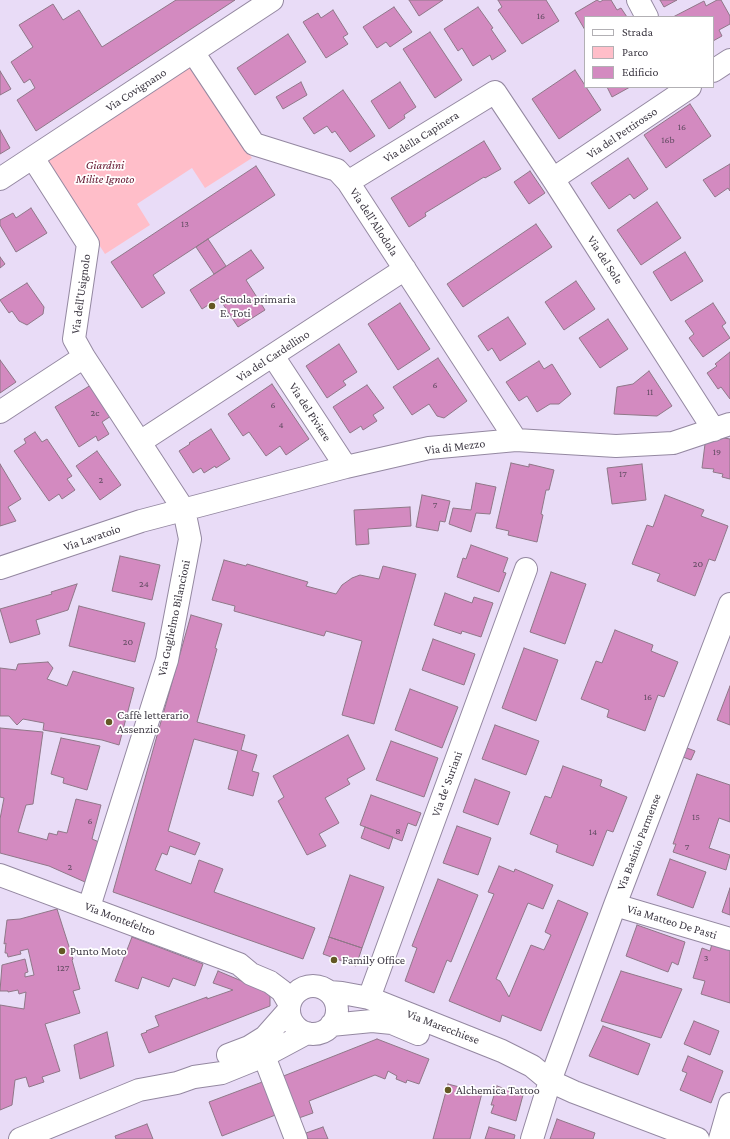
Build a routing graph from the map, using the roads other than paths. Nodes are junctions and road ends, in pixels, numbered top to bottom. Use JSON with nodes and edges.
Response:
{"nodes":[{"id":1,"x":272,"y":0,"type":"edge"},
{"id":2,"x":638,"y":0,"type":"edge"},
{"id":3,"x":646,"y":16,"type":"edge"},
{"id":4,"x":193,"y":52,"type":"junction"},
{"id":5,"x":730,"y":60,"type":"edge"},
{"id":6,"x":714,"y":70,"type":"edge"},
{"id":7,"x":688,"y":88,"type":"edge"},
{"id":8,"x":495,"y":92,"type":"joint"},
{"id":9,"x":33,"y":158,"type":"junction"},
{"id":10,"x":0,"y":179,"type":"edge"},
{"id":11,"x":553,"y":179,"type":"junction"},
{"id":12,"x":348,"y":182,"type":"junction"},
{"id":13,"x":405,"y":269,"type":"junction"},
{"id":14,"x":273,"y":356,"type":"junction"},
{"id":15,"x":84,"y":357,"type":"junction"},
{"id":16,"x":0,"y":412,"type":"edge"},
{"id":17,"x":722,"y":427,"type":"edge"},
{"id":18,"x":516,"y":440,"type":"junction"},
{"id":19,"x":140,"y":442,"type":"junction"},
{"id":20,"x":346,"y":467,"type":"junction"},
{"id":21,"x":184,"y":510,"type":"junction"},
{"id":22,"x":0,"y":568,"type":"edge"},
{"id":23,"x":526,"y":570,"type":"dead end"},
{"id":24,"x":730,"y":606,"type":"edge"},
{"id":25,"x":1,"y":881,"type":"edge"},
{"id":26,"x":615,"y":905,"type":"junction"},
{"id":27,"x":89,"y":907,"type":"junction"},
{"id":28,"x":730,"y":939,"type":"edge"},
{"id":29,"x":239,"y":964,"type":"junction"},
{"id":30,"x":321,"y":989,"type":"junction"},
{"id":31,"x":368,"y":998,"type":"junction"},
{"id":32,"x":289,"y":1007,"type":"junction"},
{"id":33,"x":331,"y":1025,"type":"junction"},
{"id":34,"x":307,"y":1033,"type":"junction"},
{"id":35,"x":264,"y":1056,"type":"junction"},
{"id":36,"x":194,"y":1077,"type":"junction"},
{"id":37,"x":550,"y":1081,"type":"junction"},
{"id":38,"x":730,"y":1104,"type":"edge"},
{"id":39,"x":20,"y":1139,"type":"edge"},
{"id":40,"x":296,"y":1139,"type":"edge"},
{"id":41,"x":532,"y":1139,"type":"edge"},
{"id":42,"x":698,"y":1139,"type":"edge"},
{"id":43,"x":720,"y":1139,"type":"edge"}],
"edges":[{"from":1,"to":4,"type":"street","name":"Via Covignano"},
{"from":2,"to":3,"type":"street"},
{"from":4,"to":9,"type":"street","name":"Via Covignano"},
{"from":4,"to":12,"type":"street","name":"Via dell'Allodola"},
{"from":5,"to":6,"type":"street"},
{"from":7,"to":11,"type":"street","name":"Via del Pettirosso"},
{"from":8,"to":11,"type":"street","name":"Via del Sole"},
{"from":8,"to":12,"type":"street","name":"Via della Capinera"},
{"from":9,"to":10,"type":"street","name":"Via Covignano"},
{"from":9,"to":15,"type":"street","name":"Via dell'Usignolo"},
{"from":11,"to":17,"type":"street","name":"Via del Sole"},
{"from":12,"to":13,"type":"street","name":"Via dell'Allodola"},
{"from":13,"to":14,"type":"street","name":"Via del Cardellino"},
{"from":13,"to":18,"type":"street","name":"Via dell'Allodola"},
{"from":14,"to":19,"type":"street","name":"Via del Cardellino"},
{"from":14,"to":20,"type":"street","name":"Via del Piviere"},
{"from":15,"to":16,"type":"street"},
{"from":15,"to":19,"type":"street","name":"Via dell'Usignolo"},
{"from":17,"to":18,"type":"street","name":"Via di Mezzo"},
{"from":18,"to":20,"type":"street","name":"Via di Mezzo"},
{"from":19,"to":21,"type":"street","name":"Via dell'Usignolo"},
{"from":20,"to":21,"type":"street","name":"Via di Mezzo"},
{"from":21,"to":22,"type":"street","name":"Via Lavatoio"},
{"from":21,"to":27,"type":"street","name":"Via Guglielmo Bilancioni"},
{"from":23,"to":31,"type":"street","name":"Via de' Suriani"},
{"from":24,"to":26,"type":"street","name":"Via Basinio Parmense"},
{"from":25,"to":27,"type":"street","name":"Via Montefeltro"},
{"from":26,"to":28,"type":"street","name":"Via Matteo De Pasti"},
{"from":26,"to":37,"type":"street","name":"Via Basinio Parmense"},
{"from":27,"to":29,"type":"street","name":"Via Montefeltro"},
{"from":29,"to":30,"type":"street","name":"Via Montefeltro"},
{"from":29,"to":32,"type":"street","name":"Via Montefeltro"},
{"from":30,"to":31,"type":"street","name":"Via Marecchiese"},
{"from":30,"to":32,"type":"street"},
{"from":30,"to":33,"type":"street"},
{"from":31,"to":37,"type":"street","name":"Via Marecchiese"},
{"from":32,"to":34,"type":"street"},
{"from":32,"to":36,"type":"street"},
{"from":33,"to":34,"type":"street"},
{"from":33,"to":37,"type":"street","name":"Via Marecchiese"},
{"from":34,"to":35,"type":"street"},
{"from":35,"to":36,"type":"street"},
{"from":35,"to":40,"type":"street"},
{"from":36,"to":39,"type":"street"},
{"from":37,"to":41,"type":"street","name":"Via Basinio Parmense"},
{"from":37,"to":42,"type":"street","name":"Via Marecchiese"},
{"from":38,"to":43,"type":"street"}]}
